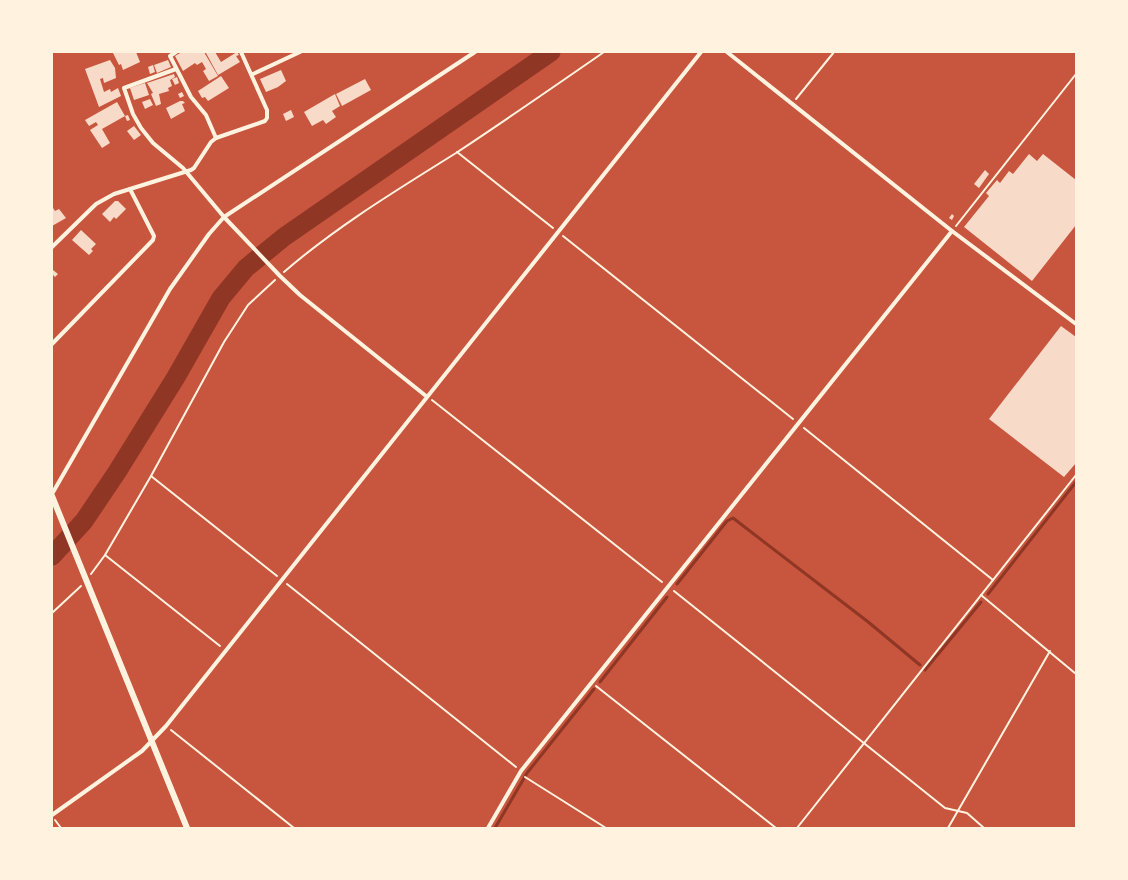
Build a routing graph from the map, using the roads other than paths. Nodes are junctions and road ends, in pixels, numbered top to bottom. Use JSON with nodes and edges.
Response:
{"nodes":[{"id":1,"x":176,"y":52,"type":"edge"},
{"id":2,"x":241,"y":52,"type":"edge"},
{"id":3,"x":300,"y":52,"type":"edge"},
{"id":4,"x":475,"y":52,"type":"edge"},
{"id":5,"x":701,"y":52,"type":"edge"},
{"id":6,"x":727,"y":52,"type":"edge"},
{"id":7,"x":176,"y":69,"type":"junction"},
{"id":8,"x":253,"y":74,"type":"junction"},
{"id":9,"x":216,"y":138,"type":"junction"},
{"id":10,"x":185,"y":173,"type":"junction"},
{"id":11,"x":130,"y":189,"type":"junction"},
{"id":12,"x":224,"y":217,"type":"junction"},
{"id":13,"x":952,"y":230,"type":"junction"},
{"id":14,"x":52,"y":247,"type":"edge"},
{"id":15,"x":1076,"y":324,"type":"edge"},
{"id":16,"x":52,"y":344,"type":"edge"},
{"id":17,"x":426,"y":396,"type":"junction"},
{"id":18,"x":53,"y":497,"type":"edge"},
{"id":19,"x":152,"y":742,"type":"junction"},
{"id":20,"x":52,"y":815,"type":"edge"},
{"id":21,"x":187,"y":828,"type":"edge"},
{"id":22,"x":488,"y":828,"type":"edge"}],
"edges":[{"from":1,"to":7,"type":"street"},
{"from":2,"to":8,"type":"street"},
{"from":3,"to":8,"type":"street"},
{"from":4,"to":12,"type":"street"},
{"from":5,"to":17,"type":"street"},
{"from":6,"to":13,"type":"street"},
{"from":7,"to":9,"type":"street"},
{"from":7,"to":10,"type":"street"},
{"from":8,"to":9,"type":"street"},
{"from":9,"to":10,"type":"street"},
{"from":10,"to":11,"type":"street"},
{"from":10,"to":12,"type":"street"},
{"from":11,"to":14,"type":"street"},
{"from":11,"to":16,"type":"street"},
{"from":12,"to":17,"type":"street"},
{"from":12,"to":18,"type":"street"},
{"from":13,"to":15,"type":"street"},
{"from":13,"to":22,"type":"street"},
{"from":17,"to":19,"type":"street"},
{"from":18,"to":19,"type":"street"},
{"from":19,"to":20,"type":"street"},
{"from":19,"to":21,"type":"street"}]}
